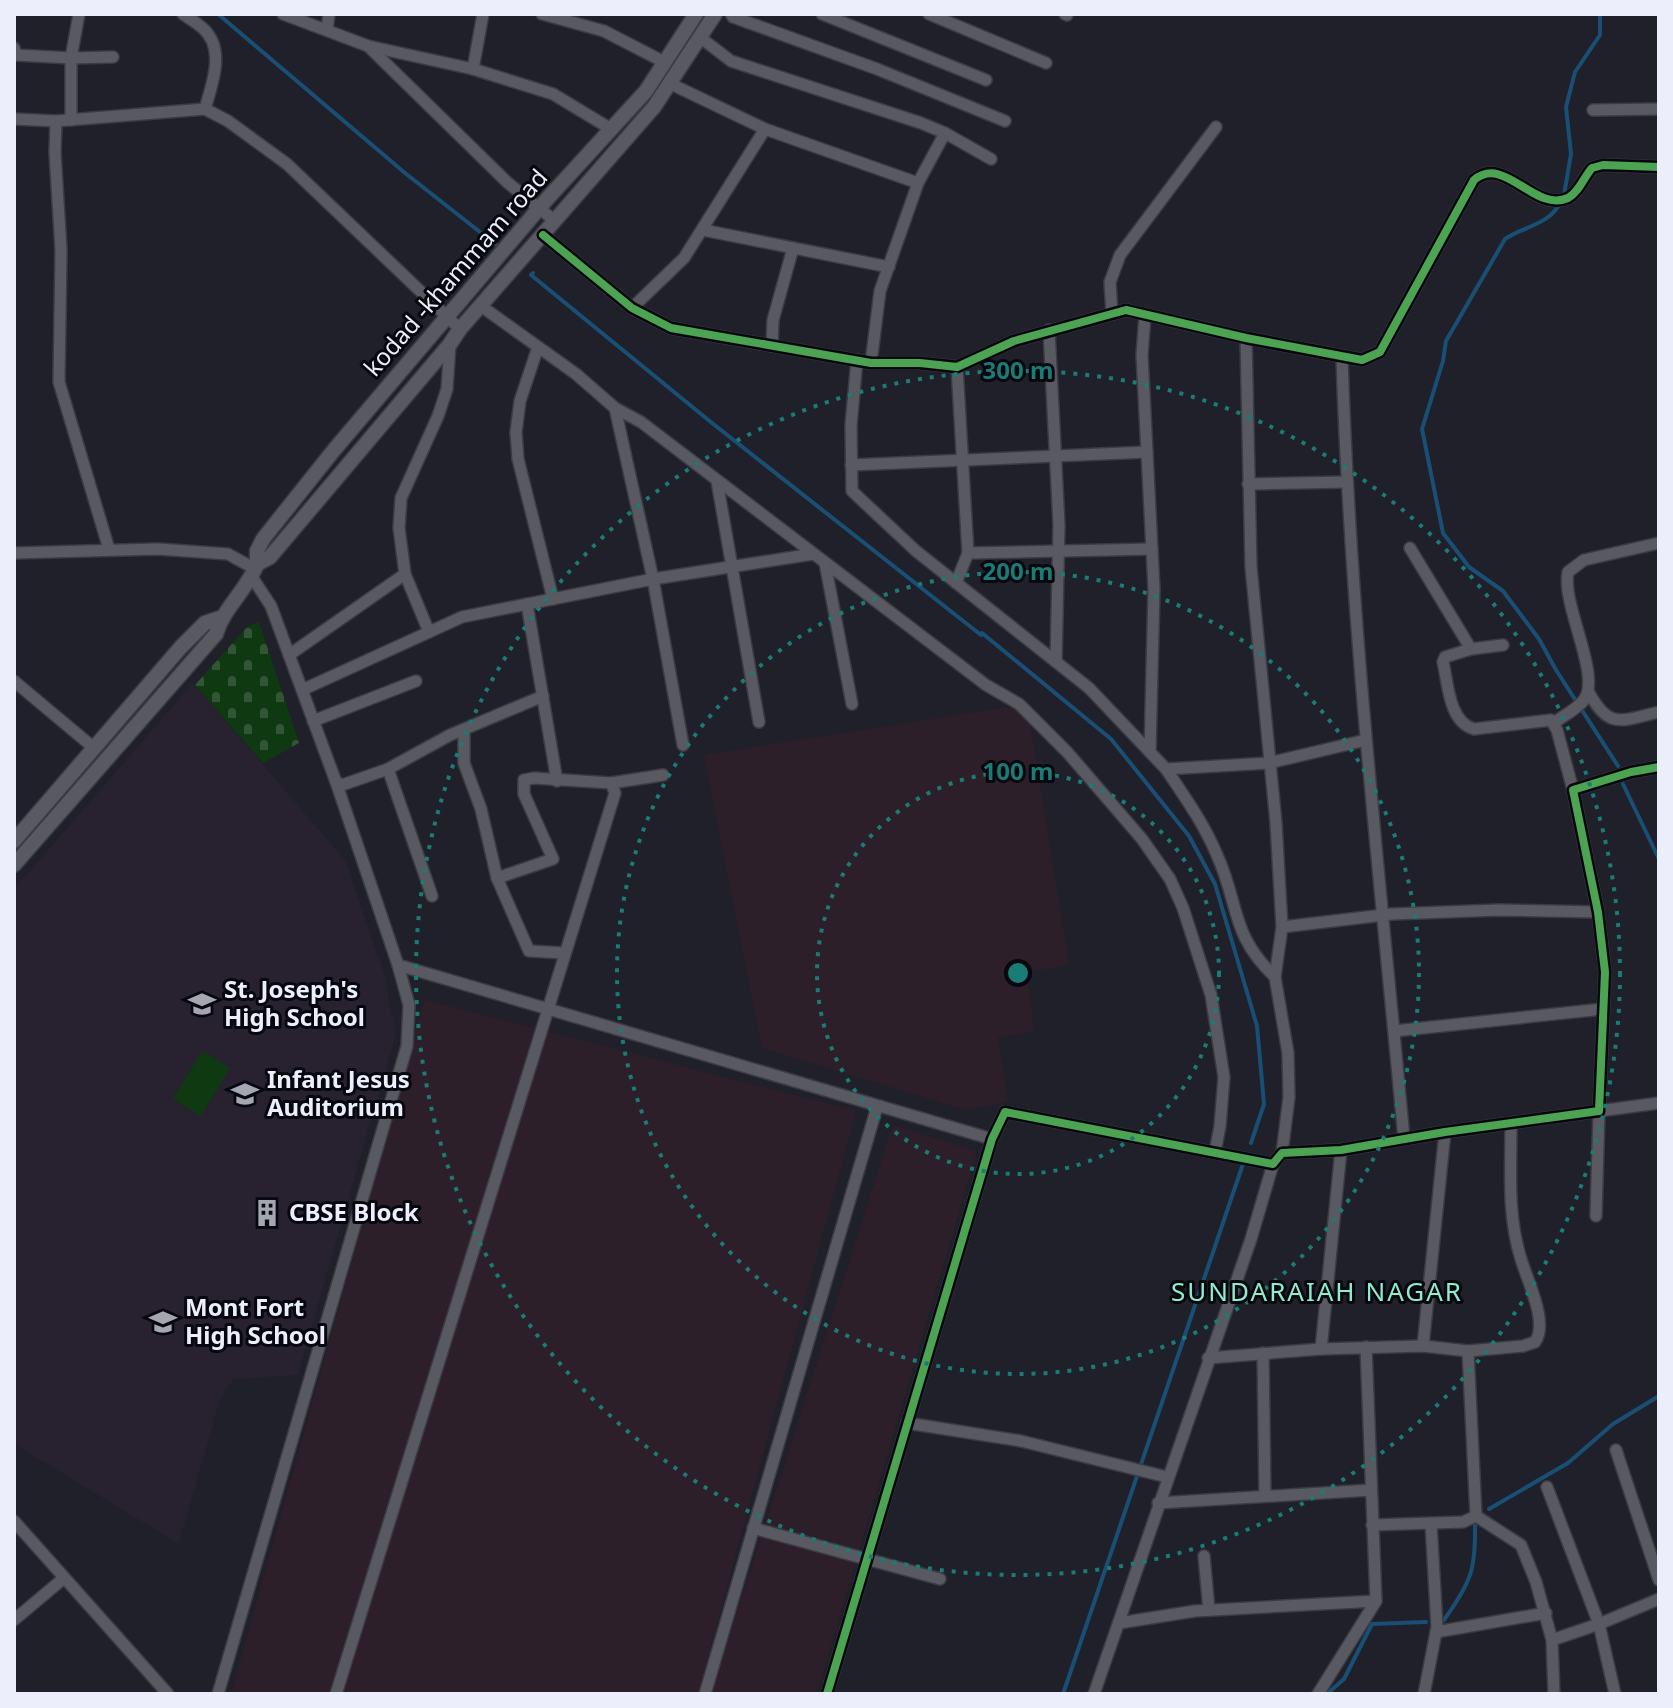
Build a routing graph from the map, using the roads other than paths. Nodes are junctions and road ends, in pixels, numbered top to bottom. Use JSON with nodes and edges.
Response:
{"nodes":[{"id":1,"x":79,"y":14,"type":"edge"},
{"id":2,"x":183,"y":14,"type":"edge"},
{"id":3,"x":283,"y":14,"type":"edge"},
{"id":4,"x":329,"y":14,"type":"edge"},
{"id":5,"x":483,"y":14,"type":"edge"},
{"id":6,"x":542,"y":14,"type":"edge"},
{"id":7,"x":696,"y":14,"type":"edge"},
{"id":8,"x":715,"y":14,"type":"edge"},
{"id":9,"x":731,"y":14,"type":"edge"},
{"id":10,"x":822,"y":14,"type":"edge"},
{"id":11,"x":929,"y":14,"type":"edge"},
{"id":12,"x":327,"y":29,"type":"junction"},
{"id":13,"x":701,"y":38,"type":"junction"},
{"id":14,"x":368,"y":46,"type":"junction"},
{"id":15,"x":14,"y":48,"type":"edge"},
{"id":16,"x":113,"y":57,"type":"dead end"},
{"id":17,"x":71,"y":58,"type":"junction"},
{"id":18,"x":666,"y":63,"type":"junction"},
{"id":19,"x":1046,"y":63,"type":"dead end"},
{"id":20,"x":473,"y":69,"type":"junction"},
{"id":21,"x":986,"y":80,"type":"dead end"},
{"id":22,"x":671,"y":84,"type":"junction"},
{"id":23,"x":205,"y":109,"type":"junction"},
{"id":24,"x":1659,"y":109,"type":"edge"},
{"id":25,"x":1593,"y":110,"type":"dead end"},
{"id":26,"x":14,"y":119,"type":"edge"},
{"id":27,"x":71,"y":120,"type":"junction"},
{"id":28,"x":56,"y":121,"type":"junction"},
{"id":29,"x":1005,"y":121,"type":"dead end"},
{"id":30,"x":1216,"y":127,"type":"dead end"},
{"id":31,"x":611,"y":129,"type":"junction"},
{"id":32,"x":765,"y":129,"type":"junction"},
{"id":33,"x":945,"y":133,"type":"junction"},
{"id":34,"x":991,"y":159,"type":"dead end"},
{"id":35,"x":1659,"y":167,"type":"edge"},
{"id":36,"x":918,"y":183,"type":"junction"},
{"id":37,"x":540,"y":208,"type":"junction"},
{"id":38,"x":555,"y":221,"type":"junction"},
{"id":39,"x":703,"y":230,"type":"junction"},
{"id":40,"x":543,"y":235,"type":"junction"},
{"id":41,"x":793,"y":248,"type":"junction"},
{"id":42,"x":889,"y":267,"type":"junction"},
{"id":43,"x":481,"y":306,"type":"junction"},
{"id":44,"x":632,"y":308,"type":"junction"},
{"id":45,"x":1112,"y":314,"type":"junction"},
{"id":46,"x":1145,"y":315,"type":"junction"},
{"id":47,"x":448,"y":318,"type":"junction"},
{"id":48,"x":460,"y":329,"type":"junction"},
{"id":49,"x":1049,"y":330,"type":"junction"},
{"id":50,"x":1246,"y":338,"type":"junction"},
{"id":51,"x":450,"y":344,"type":"junction"},
{"id":52,"x":772,"y":346,"type":"junction"},
{"id":53,"x":538,"y":347,"type":"junction"},
{"id":54,"x":1342,"y":357,"type":"junction"},
{"id":55,"x":857,"y":360,"type":"junction"},
{"id":56,"x":871,"y":363,"type":"junction"},
{"id":57,"x":957,"y":367,"type":"junction"},
{"id":58,"x":615,"y":408,"type":"junction"},
{"id":59,"x":1147,"y":452,"type":"junction"},
{"id":60,"x":1056,"y":456,"type":"junction"},
{"id":61,"x":963,"y":460,"type":"junction"},
{"id":62,"x":851,"y":465,"type":"junction"},
{"id":63,"x":717,"y":481,"type":"junction"},
{"id":64,"x":1346,"y":482,"type":"junction"},
{"id":65,"x":1248,"y":484,"type":"junction"},
{"id":66,"x":1659,"y":543,"type":"edge"},
{"id":67,"x":1410,"y":548,"type":"dead end"},
{"id":68,"x":109,"y":549,"type":"junction"},
{"id":69,"x":1152,"y":549,"type":"junction"},
{"id":70,"x":1058,"y":551,"type":"junction"},
{"id":71,"x":14,"y":553,"type":"edge"},
{"id":72,"x":968,"y":553,"type":"junction"},
{"id":73,"x":813,"y":554,"type":"junction"},
{"id":74,"x":825,"y":563,"type":"junction"},
{"id":75,"x":732,"y":567,"type":"junction"},
{"id":76,"x":255,"y":570,"type":"junction"},
{"id":77,"x":405,"y":574,"type":"junction"},
{"id":78,"x":653,"y":579,"type":"junction"},
{"id":79,"x":956,"y":583,"type":"junction"},
{"id":80,"x":553,"y":599,"type":"junction"},
{"id":81,"x":527,"y":604,"type":"junction"},
{"id":82,"x":220,"y":618,"type":"junction"},
{"id":83,"x":429,"y":632,"type":"junction"},
{"id":84,"x":1503,"y":645,"type":"dead end"},
{"id":85,"x":1471,"y":649,"type":"junction"},
{"id":86,"x":289,"y":655,"type":"junction"},
{"id":87,"x":1056,"y":662,"type":"junction"},
{"id":88,"x":14,"y":681,"type":"edge"},
{"id":89,"x":416,"y":681,"type":"dead end"},
{"id":90,"x":302,"y":690,"type":"junction"},
{"id":91,"x":543,"y":696,"type":"junction"},
{"id":92,"x":1586,"y":696,"type":"junction"},
{"id":93,"x":852,"y":704,"type":"dead end"},
{"id":94,"x":1659,"y":712,"type":"edge"},
{"id":95,"x":313,"y":721,"type":"junction"},
{"id":96,"x":759,"y":722,"type":"dead end"},
{"id":97,"x":1554,"y":723,"type":"junction"},
{"id":98,"x":464,"y":730,"type":"junction"},
{"id":99,"x":1366,"y":740,"type":"junction"},
{"id":100,"x":683,"y":745,"type":"dead end"},
{"id":101,"x":94,"y":748,"type":"junction"},
{"id":102,"x":1150,"y":752,"type":"junction"},
{"id":103,"x":1269,"y":763,"type":"junction"},
{"id":104,"x":1659,"y":767,"type":"edge"},
{"id":105,"x":388,"y":769,"type":"junction"},
{"id":106,"x":1166,"y":769,"type":"junction"},
{"id":107,"x":663,"y":775,"type":"dead end"},
{"id":108,"x":557,"y":781,"type":"junction"},
{"id":109,"x":336,"y":782,"type":"junction"},
{"id":110,"x":611,"y":783,"type":"junction"},
{"id":111,"x":1573,"y":790,"type":"junction"},
{"id":112,"x":14,"y":841,"type":"edge"},
{"id":113,"x":14,"y":865,"type":"edge"},
{"id":114,"x":497,"y":878,"type":"junction"},
{"id":115,"x":432,"y":896,"type":"dead end"},
{"id":116,"x":1598,"y":912,"type":"junction"},
{"id":117,"x":1383,"y":914,"type":"junction"},
{"id":118,"x":1282,"y":927,"type":"junction"},
{"id":119,"x":565,"y":953,"type":"junction"},
{"id":120,"x":398,"y":965,"type":"junction"},
{"id":121,"x":1275,"y":977,"type":"junction"},
{"id":122,"x":547,"y":1009,"type":"junction"},
{"id":123,"x":1603,"y":1009,"type":"junction"},
{"id":124,"x":1394,"y":1031,"type":"junction"},
{"id":125,"x":1659,"y":1103,"type":"edge"},
{"id":126,"x":877,"y":1107,"type":"junction"},
{"id":127,"x":1599,"y":1111,"type":"junction"},
{"id":128,"x":1511,"y":1124,"type":"junction"},
{"id":129,"x":1445,"y":1132,"type":"junction"},
{"id":130,"x":992,"y":1139,"type":"junction"},
{"id":131,"x":1404,"y":1139,"type":"junction"},
{"id":132,"x":1341,"y":1150,"type":"junction"},
{"id":133,"x":1215,"y":1152,"type":"junction"},
{"id":134,"x":1282,"y":1153,"type":"junction"},
{"id":135,"x":1273,"y":1164,"type":"junction"},
{"id":136,"x":1596,"y":1216,"type":"dead end"},
{"id":137,"x":1423,"y":1346,"type":"junction"},
{"id":138,"x":1366,"y":1347,"type":"junction"},
{"id":139,"x":1321,"y":1349,"type":"junction"},
{"id":140,"x":1468,"y":1351,"type":"junction"},
{"id":141,"x":1263,"y":1353,"type":"junction"},
{"id":142,"x":1208,"y":1358,"type":"junction"},
{"id":143,"x":907,"y":1423,"type":"junction"},
{"id":144,"x":1616,"y":1450,"type":"dead end"},
{"id":145,"x":1167,"y":1477,"type":"junction"},
{"id":146,"x":1547,"y":1487,"type":"dead end"},
{"id":147,"x":1371,"y":1490,"type":"junction"},
{"id":148,"x":1265,"y":1495,"type":"junction"},
{"id":149,"x":1158,"y":1503,"type":"junction"},
{"id":150,"x":1476,"y":1516,"type":"junction"},
{"id":151,"x":14,"y":1521,"type":"edge"},
{"id":152,"x":1431,"y":1524,"type":"junction"},
{"id":153,"x":1372,"y":1525,"type":"junction"},
{"id":154,"x":753,"y":1528,"type":"junction"},
{"id":155,"x":1204,"y":1556,"type":"dead end"},
{"id":156,"x":866,"y":1561,"type":"junction"},
{"id":157,"x":64,"y":1578,"type":"junction"},
{"id":158,"x":940,"y":1579,"type":"dead end"},
{"id":159,"x":1659,"y":1580,"type":"edge"},
{"id":160,"x":1659,"y":1599,"type":"edge"},
{"id":161,"x":1376,"y":1601,"type":"junction"},
{"id":162,"x":1209,"y":1610,"type":"junction"},
{"id":163,"x":1546,"y":1613,"type":"junction"},
{"id":164,"x":14,"y":1620,"type":"edge"},
{"id":165,"x":1119,"y":1623,"type":"junction"},
{"id":166,"x":1599,"y":1624,"type":"junction"},
{"id":167,"x":1436,"y":1632,"type":"junction"},
{"id":168,"x":1552,"y":1640,"type":"junction"},
{"id":169,"x":1094,"y":1692,"type":"edge"},
{"id":170,"x":168,"y":1694,"type":"edge"},
{"id":171,"x":218,"y":1694,"type":"edge"},
{"id":172,"x":336,"y":1694,"type":"edge"},
{"id":173,"x":705,"y":1694,"type":"edge"},
{"id":174,"x":827,"y":1694,"type":"edge"},
{"id":175,"x":1108,"y":1694,"type":"edge"},
{"id":176,"x":1318,"y":1694,"type":"edge"},
{"id":177,"x":1424,"y":1694,"type":"edge"},
{"id":178,"x":1554,"y":1694,"type":"edge"},
{"id":179,"x":1615,"y":1694,"type":"edge"}],
"edges":[{"from":1,"to":17,"type":"street"},
{"from":2,"to":23,"type":"street"},
{"from":3,"to":12,"type":"street"},
{"from":4,"to":12,"type":"street"},
{"from":5,"to":20,"type":"street"},
{"from":6,"to":18,"type":"street"},
{"from":7,"to":18,"type":"main road","name":"kodad -khammam road"},
{"from":8,"to":13,"type":"main road","name":"kodad -khammam road"},
{"from":9,"to":29,"type":"street"},
{"from":10,"to":21,"type":"street"},
{"from":11,"to":19,"type":"street"},
{"from":12,"to":14,"type":"street"},
{"from":13,"to":22,"type":"main road","name":"kodad -khammam road"},
{"from":13,"to":33,"type":"street"},
{"from":14,"to":20,"type":"street"},
{"from":14,"to":37,"type":"street"},
{"from":15,"to":17,"type":"street"},
{"from":16,"to":17,"type":"street"},
{"from":17,"to":27,"type":"street"},
{"from":18,"to":31,"type":"main road","name":"kodad -khammam road"},
{"from":20,"to":31,"type":"street"},
{"from":22,"to":32,"type":"street"},
{"from":22,"to":38,"type":"main road","name":"kodad -khammam road"},
{"from":23,"to":27,"type":"street"},
{"from":23,"to":47,"type":"street"},
{"from":24,"to":25,"type":"street"},
{"from":26,"to":28,"type":"street"},
{"from":27,"to":28,"type":"street"},
{"from":28,"to":68,"type":"street"},
{"from":30,"to":45,"type":"street"},
{"from":31,"to":37,"type":"main road","name":"kodad -khammam road"},
{"from":32,"to":36,"type":"street"},
{"from":32,"to":39,"type":"street"},
{"from":33,"to":34,"type":"street"},
{"from":33,"to":36,"type":"street"},
{"from":35,"to":54,"type":"street"},
{"from":36,"to":42,"type":"street"},
{"from":37,"to":38,"type":"street"},
{"from":37,"to":47,"type":"main road","name":"kodad -khammam road"},
{"from":38,"to":40,"type":"main road","name":"kodad -khammam road"},
{"from":39,"to":41,"type":"street"},
{"from":39,"to":44,"type":"street"},
{"from":40,"to":43,"type":"main road","name":"kodad -khammam road"},
{"from":40,"to":44,"type":"street"},
{"from":41,"to":42,"type":"street"},
{"from":41,"to":52,"type":"street"},
{"from":42,"to":56,"type":"street"},
{"from":43,"to":48,"type":"main road","name":"kodad -khammam road"},
{"from":43,"to":53,"type":"street"},
{"from":44,"to":52,"type":"street"},
{"from":45,"to":46,"type":"street"},
{"from":45,"to":49,"type":"street"},
{"from":46,"to":50,"type":"street"},
{"from":46,"to":59,"type":"street"},
{"from":47,"to":48,"type":"street"},
{"from":47,"to":76,"type":"main road","name":"kodad -khammam road"},
{"from":48,"to":51,"type":"main road","name":"kodad -khammam road"},
{"from":49,"to":57,"type":"street"},
{"from":49,"to":60,"type":"street"},
{"from":50,"to":54,"type":"street"},
{"from":50,"to":65,"type":"street"},
{"from":51,"to":76,"type":"main road","name":"kodad -khammam road"},
{"from":51,"to":77,"type":"street"},
{"from":52,"to":55,"type":"street"},
{"from":53,"to":58,"type":"street"},
{"from":53,"to":80,"type":"street"},
{"from":54,"to":64,"type":"street"},
{"from":55,"to":56,"type":"street"},
{"from":55,"to":62,"type":"street"},
{"from":56,"to":57,"type":"street"},
{"from":57,"to":61,"type":"street"},
{"from":58,"to":63,"type":"street"},
{"from":58,"to":78,"type":"street"},
{"from":59,"to":60,"type":"street"},
{"from":59,"to":69,"type":"street"},
{"from":60,"to":61,"type":"street"},
{"from":60,"to":70,"type":"street"},
{"from":61,"to":62,"type":"street"},
{"from":61,"to":72,"type":"street"},
{"from":62,"to":79,"type":"street"},
{"from":63,"to":73,"type":"street"},
{"from":63,"to":75,"type":"street"},
{"from":64,"to":65,"type":"street"},
{"from":64,"to":99,"type":"street"},
{"from":65,"to":103,"type":"street"},
{"from":66,"to":92,"type":"street"},
{"from":67,"to":85,"type":"street"},
{"from":68,"to":71,"type":"street"},
{"from":68,"to":76,"type":"street"},
{"from":69,"to":70,"type":"street"},
{"from":69,"to":102,"type":"street"},
{"from":70,"to":72,"type":"street"},
{"from":70,"to":87,"type":"street"},
{"from":72,"to":79,"type":"street"},
{"from":73,"to":74,"type":"street"},
{"from":73,"to":75,"type":"street"},
{"from":74,"to":93,"type":"street"},
{"from":74,"to":133,"type":"street"},
{"from":75,"to":78,"type":"street"},
{"from":75,"to":96,"type":"street"},
{"from":76,"to":82,"type":"main road"},
{"from":76,"to":86,"type":"street"},
{"from":77,"to":83,"type":"street"},
{"from":77,"to":86,"type":"street"},
{"from":78,"to":80,"type":"street"},
{"from":78,"to":100,"type":"street"},
{"from":79,"to":87,"type":"street"},
{"from":80,"to":81,"type":"street"},
{"from":81,"to":83,"type":"street"},
{"from":81,"to":91,"type":"street"},
{"from":82,"to":101,"type":"main road"},
{"from":82,"to":113,"type":"main road"},
{"from":83,"to":90,"type":"street"},
{"from":84,"to":85,"type":"street"},
{"from":85,"to":97,"type":"street"},
{"from":86,"to":90,"type":"street"},
{"from":87,"to":102,"type":"street"},
{"from":88,"to":101,"type":"street"},
{"from":89,"to":95,"type":"street"},
{"from":90,"to":95,"type":"street"},
{"from":91,"to":98,"type":"street"},
{"from":91,"to":108,"type":"street"},
{"from":92,"to":94,"type":"street"},
{"from":92,"to":97,"type":"street"},
{"from":95,"to":109,"type":"street"},
{"from":97,"to":111,"type":"street"},
{"from":98,"to":105,"type":"street"},
{"from":98,"to":114,"type":"street"},
{"from":99,"to":103,"type":"street"},
{"from":99,"to":117,"type":"street"},
{"from":101,"to":112,"type":"main road"},
{"from":102,"to":106,"type":"street"},
{"from":103,"to":106,"type":"street"},
{"from":103,"to":118,"type":"street"},
{"from":104,"to":111,"type":"street"},
{"from":105,"to":109,"type":"street"},
{"from":105,"to":115,"type":"street"},
{"from":106,"to":121,"type":"street"},
{"from":107,"to":110,"type":"street"},
{"from":108,"to":110,"type":"street"},
{"from":108,"to":114,"type":"street"},
{"from":109,"to":120,"type":"street"},
{"from":110,"to":119,"type":"street"},
{"from":111,"to":116,"type":"street"},
{"from":114,"to":119,"type":"street"},
{"from":116,"to":117,"type":"street"},
{"from":116,"to":123,"type":"street"},
{"from":117,"to":118,"type":"street"},
{"from":117,"to":124,"type":"street"},
{"from":118,"to":121,"type":"street"},
{"from":119,"to":122,"type":"street"},
{"from":120,"to":122,"type":"street"},
{"from":120,"to":171,"type":"street"},
{"from":121,"to":134,"type":"street"},
{"from":122,"to":126,"type":"street"},
{"from":122,"to":172,"type":"street"},
{"from":123,"to":124,"type":"street"},
{"from":123,"to":127,"type":"street"},
{"from":124,"to":131,"type":"street"},
{"from":125,"to":127,"type":"street"},
{"from":126,"to":130,"type":"street"},
{"from":126,"to":154,"type":"street"},
{"from":127,"to":128,"type":"street"},
{"from":127,"to":136,"type":"street"},
{"from":128,"to":129,"type":"street"},
{"from":128,"to":140,"type":"street"},
{"from":129,"to":131,"type":"street"},
{"from":129,"to":137,"type":"street"},
{"from":130,"to":133,"type":"street"},
{"from":130,"to":143,"type":"street"},
{"from":131,"to":132,"type":"street"},
{"from":132,"to":134,"type":"street"},
{"from":132,"to":139,"type":"street"},
{"from":133,"to":135,"type":"street"},
{"from":134,"to":135,"type":"street"},
{"from":135,"to":142,"type":"street"},
{"from":137,"to":138,"type":"street"},
{"from":137,"to":140,"type":"street"},
{"from":138,"to":139,"type":"street"},
{"from":138,"to":147,"type":"street"},
{"from":139,"to":141,"type":"street"},
{"from":140,"to":150,"type":"street"},
{"from":141,"to":142,"type":"street"},
{"from":141,"to":148,"type":"street"},
{"from":142,"to":145,"type":"street"},
{"from":143,"to":145,"type":"street"},
{"from":143,"to":156,"type":"street"},
{"from":144,"to":159,"type":"street"},
{"from":145,"to":149,"type":"street"},
{"from":146,"to":166,"type":"street"},
{"from":147,"to":148,"type":"street"},
{"from":147,"to":153,"type":"street"},
{"from":148,"to":149,"type":"street"},
{"from":149,"to":165,"type":"street"},
{"from":150,"to":152,"type":"street"},
{"from":150,"to":163,"type":"street"},
{"from":151,"to":157,"type":"street"},
{"from":152,"to":153,"type":"street"},
{"from":152,"to":167,"type":"street"},
{"from":153,"to":161,"type":"street"},
{"from":154,"to":156,"type":"street"},
{"from":154,"to":173,"type":"street"},
{"from":155,"to":162,"type":"street"},
{"from":156,"to":158,"type":"street"},
{"from":156,"to":174,"type":"street"},
{"from":157,"to":164,"type":"street"},
{"from":157,"to":170,"type":"street"},
{"from":160,"to":166,"type":"street"},
{"from":161,"to":162,"type":"street"},
{"from":161,"to":176,"type":"street"},
{"from":162,"to":165,"type":"street"},
{"from":163,"to":167,"type":"street"},
{"from":163,"to":168,"type":"street"},
{"from":165,"to":169,"type":"street"},
{"from":166,"to":168,"type":"street"},
{"from":166,"to":179,"type":"street"},
{"from":167,"to":177,"type":"street"},
{"from":168,"to":178,"type":"street"},
{"from":169,"to":175,"type":"street"}]}
